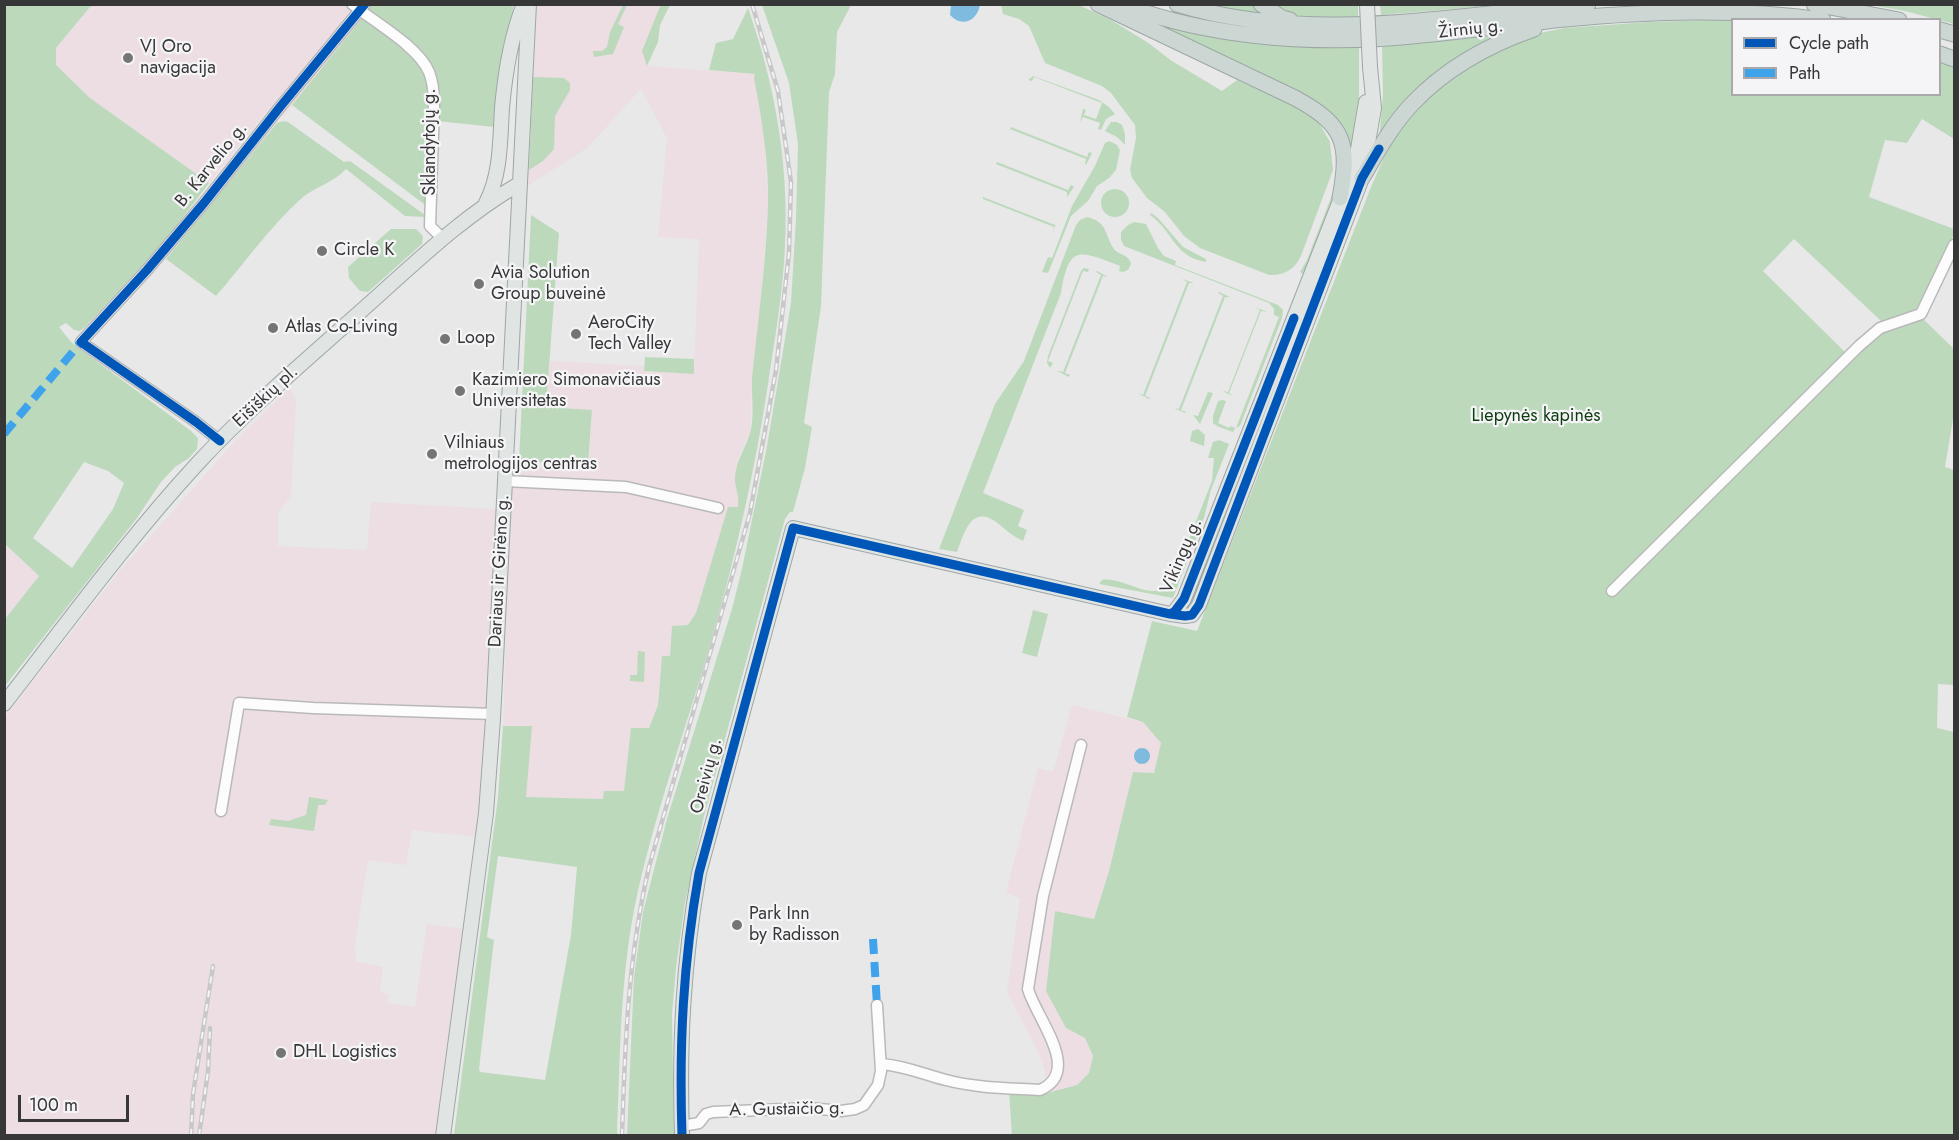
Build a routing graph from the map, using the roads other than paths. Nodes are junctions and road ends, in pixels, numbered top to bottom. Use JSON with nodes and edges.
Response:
{"nodes":[{"id":1,"x":525,"y":4,"type":"edge"},
{"id":2,"x":529,"y":4,"type":"edge"},
{"id":3,"x":1098,"y":4,"type":"edge"},
{"id":4,"x":1121,"y":4,"type":"edge"},
{"id":5,"x":1177,"y":4,"type":"edge"},
{"id":6,"x":1261,"y":4,"type":"edge"},
{"id":7,"x":1367,"y":4,"type":"edge"},
{"id":8,"x":1587,"y":4,"type":"edge"},
{"id":9,"x":1814,"y":4,"type":"edge"},
{"id":10,"x":359,"y":6,"type":"edge"},
{"id":11,"x":1805,"y":18,"type":"edge"},
{"id":12,"x":1888,"y":18,"type":"edge"},
{"id":13,"x":1562,"y":20,"type":"junction"},
{"id":14,"x":1311,"y":26,"type":"junction"},
{"id":15,"x":1370,"y":71,"type":"junction"},
{"id":16,"x":1362,"y":178,"type":"junction"},
{"id":17,"x":519,"y":184,"type":"junction"},
{"id":18,"x":1340,"y":198,"type":"junction"},
{"id":19,"x":485,"y":205,"type":"junction"},
{"id":20,"x":443,"y":239,"type":"junction"},
{"id":21,"x":1954,"y":245,"type":"edge"},
{"id":22,"x":220,"y":441,"type":"junction"},
{"id":23,"x":505,"y":481,"type":"junction"},
{"id":24,"x":718,"y":508,"type":"dead end"},
{"id":25,"x":1612,"y":591,"type":"dead end"},
{"id":26,"x":1184,"y":599,"type":"junction"},
{"id":27,"x":1196,"y":610,"type":"junction"},
{"id":28,"x":1170,"y":614,"type":"junction"},
{"id":29,"x":4,"y":704,"type":"edge"},
{"id":30,"x":493,"y":714,"type":"junction"},
{"id":31,"x":1081,"y":746,"type":"dead end"},
{"id":32,"x":221,"y":810,"type":"dead end"},
{"id":33,"x":877,"y":1005,"type":"dead end"},
{"id":34,"x":881,"y":1064,"type":"junction"},
{"id":35,"x":682,"y":1131,"type":"edge"},
{"id":36,"x":443,"y":1136,"type":"edge"}],
"edges":[{"from":1,"to":19,"type":"main road"},
{"from":2,"to":17,"type":"main road","name":"Dariaus ir Girėno g."},
{"from":3,"to":18,"type":"highway"},
{"from":4,"to":13,"type":"highway","name":"Žirnių g."},
{"from":5,"to":14,"type":"highway","name":"Žirnių g."},
{"from":6,"to":14,"type":"highway"},
{"from":7,"to":15,"type":"main road","bridge":true},
{"from":8,"to":14,"type":"highway","name":"Žirnių g."},
{"from":9,"to":12,"type":"highway"},
{"from":10,"to":20,"type":"street","name":"Sklandytojų g."},
{"from":10,"to":22,"type":"street","name":"B. Karvelio g."},
{"from":11,"to":13,"type":"highway","name":"Žirnių g."},
{"from":13,"to":16,"type":"highway"},
{"from":15,"to":16,"type":"main road","name":"Vikingų g."},
{"from":15,"to":18,"type":"main road","name":"Vikingų g."},
{"from":16,"to":27,"type":"main road","name":"Vikingų g."},
{"from":17,"to":19,"type":"main road","name":"Eišiškių pl."},
{"from":17,"to":23,"type":"main road","name":"Dariaus ir Girėno g."},
{"from":18,"to":26,"type":"main road","name":"Vikingų g."},
{"from":19,"to":20,"type":"main road","name":"Eišiškių pl."},
{"from":20,"to":22,"type":"main road","name":"Eišiškių pl."},
{"from":21,"to":25,"type":"street"},
{"from":22,"to":29,"type":"main road","name":"Eišiškių pl."},
{"from":23,"to":24,"type":"street"},
{"from":23,"to":30,"type":"main road","name":"Dariaus ir Girėno g."},
{"from":26,"to":27,"type":"main road","name":"Vikingų g."},
{"from":26,"to":28,"type":"main road","name":"Vikingų g."},
{"from":27,"to":28,"type":"main road","name":"Vikingų g."},
{"from":28,"to":35,"type":"main road","name":"Oreivių g."},
{"from":30,"to":32,"type":"street"},
{"from":30,"to":36,"type":"main road","name":"Dariaus ir Girėno g."},
{"from":31,"to":34,"type":"street"},
{"from":33,"to":34,"type":"street","name":"A. Gustaičio g."},
{"from":34,"to":35,"type":"street","name":"A. Gustaičio g."}]}
